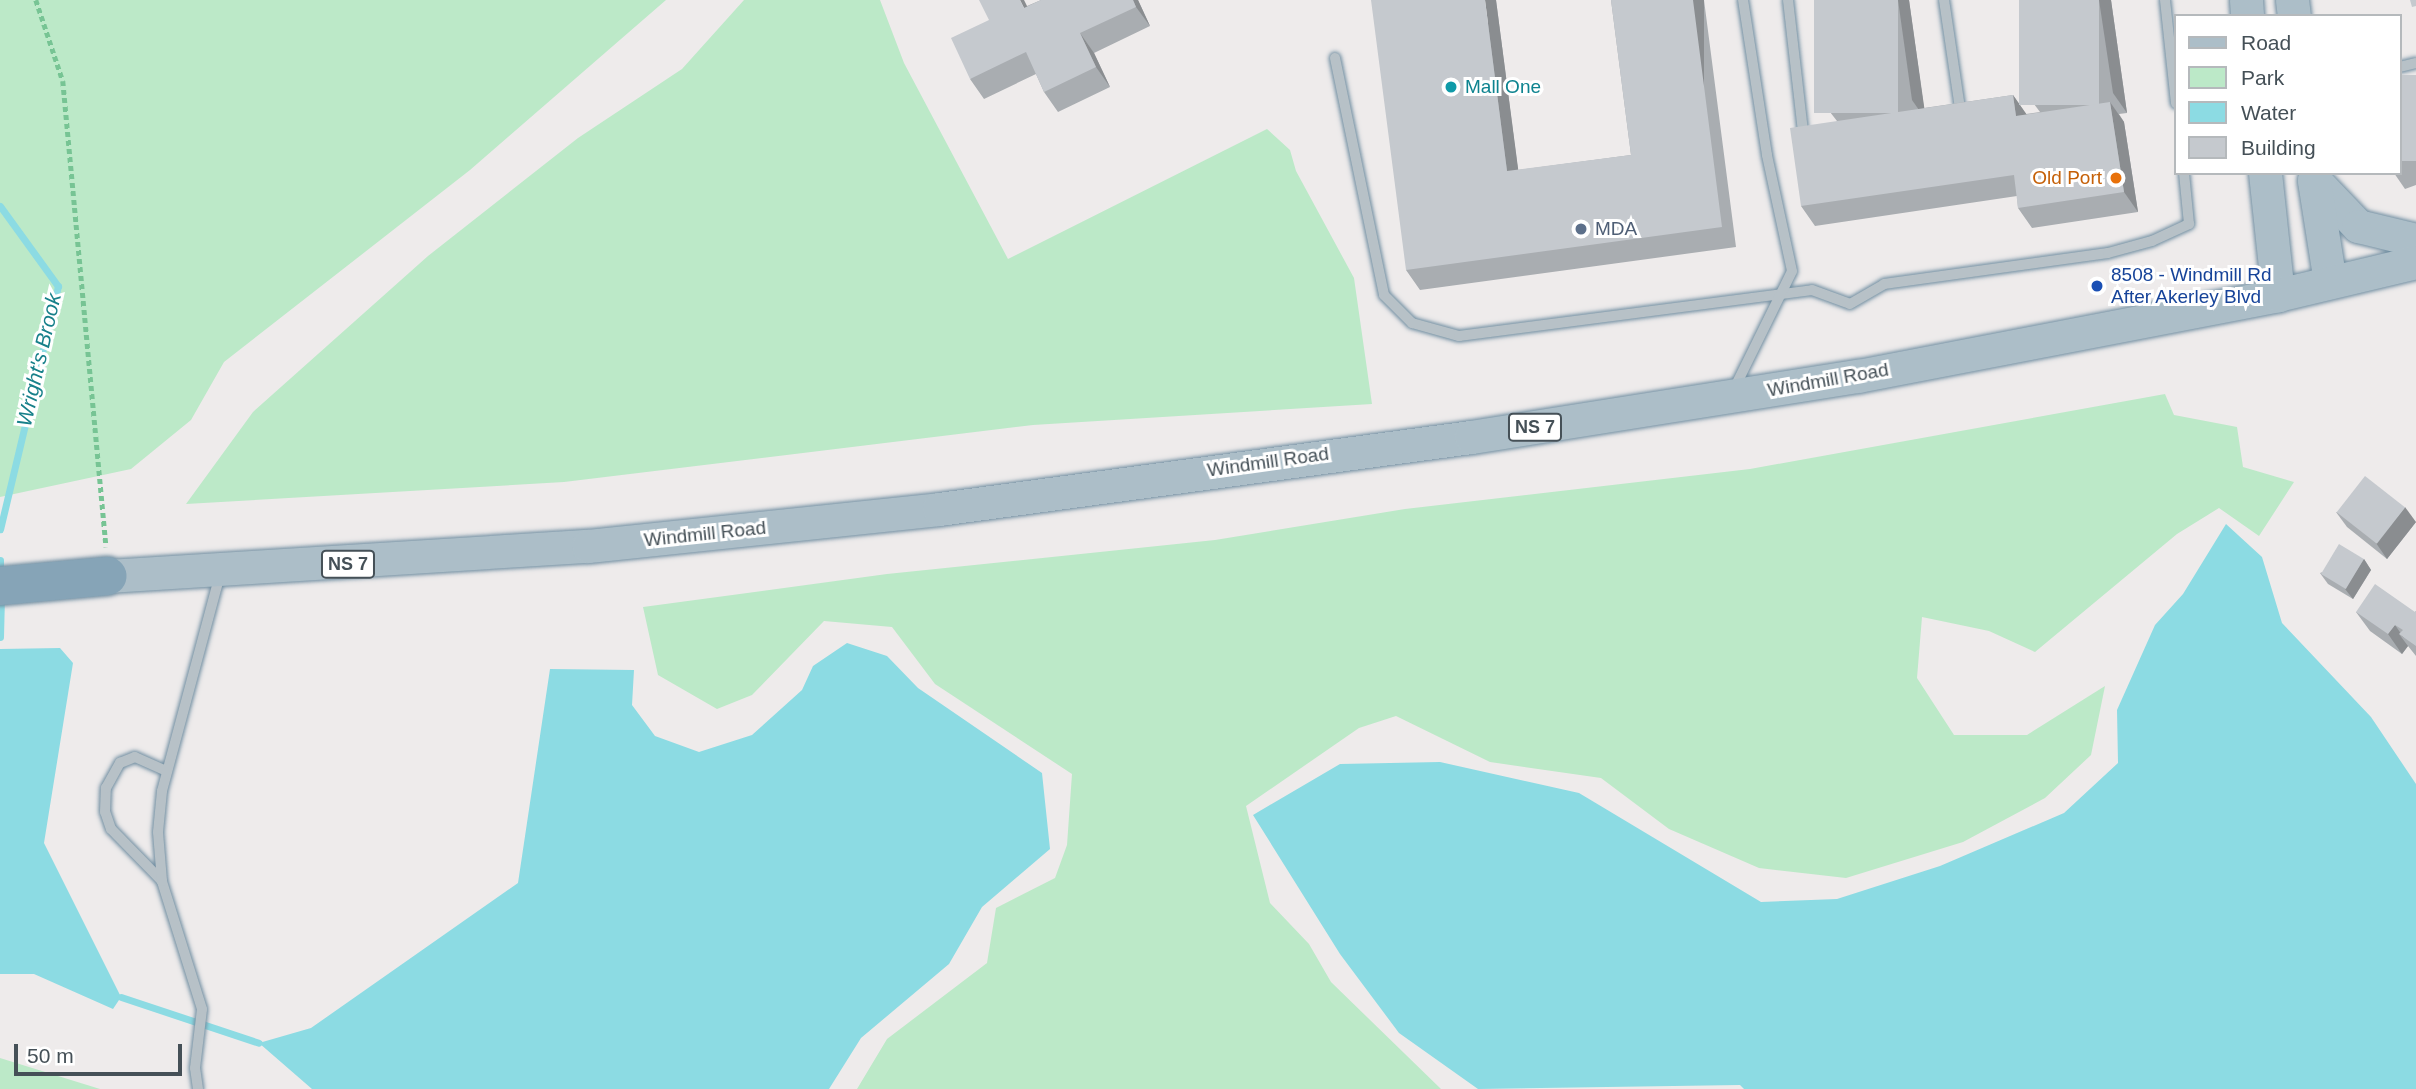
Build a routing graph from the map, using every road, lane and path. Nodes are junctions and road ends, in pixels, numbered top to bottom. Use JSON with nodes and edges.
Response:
{"nodes":[{"id":1,"x":36,"y":0,"type":"edge"},
{"id":2,"x":1743,"y":0,"type":"edge"},
{"id":3,"x":1788,"y":0,"type":"edge"},
{"id":4,"x":1944,"y":0,"type":"edge"},
{"id":5,"x":2165,"y":0,"type":"edge"},
{"id":6,"x":1335,"y":58,"type":"dead end"},
{"id":7,"x":2174,"y":84,"type":"edge"},
{"id":8,"x":1960,"y":109,"type":"edge"},
{"id":9,"x":1803,"y":132,"type":"edge"},
{"id":10,"x":2184,"y":175,"type":"edge"},
{"id":11,"x":2265,"y":175,"type":"edge"},
{"id":12,"x":2313,"y":177,"type":"edge"},
{"id":13,"x":2416,"y":240,"type":"edge"},
{"id":14,"x":2416,"y":262,"type":"edge"},
{"id":15,"x":2330,"y":282,"type":"junction"},
{"id":16,"x":1782,"y":293,"type":"junction"},
{"id":17,"x":2278,"y":295,"type":"junction"},
{"id":18,"x":1731,"y":396,"type":"junction"},
{"id":19,"x":220,"y":572,"type":"junction"},
{"id":20,"x":107,"y":576,"type":"junction"},
{"id":21,"x":2,"y":581,"type":"edge"},
{"id":22,"x":167,"y":771,"type":"junction"},
{"id":23,"x":162,"y":881,"type":"junction"},
{"id":24,"x":198,"y":1089,"type":"edge"}],
"edges":[{"from":1,"to":20,"type":"path"},
{"from":2,"to":16,"type":"lane"},
{"from":3,"to":9,"type":"lane"},
{"from":4,"to":8,"type":"lane"},
{"from":5,"to":7,"type":"lane"},
{"from":6,"to":16,"type":"lane"},
{"from":10,"to":16,"type":"lane"},
{"from":11,"to":17,"type":"main road"},
{"from":12,"to":13,"type":"main road"},
{"from":12,"to":15,"type":"main road"},
{"from":14,"to":15,"type":"main road","name":"Windmill Road","number":"NS 7"},
{"from":15,"to":17,"type":"main road","name":"Windmill Road","number":"NS 7"},
{"from":16,"to":18,"type":"lane"},
{"from":17,"to":18,"type":"main road","name":"Windmill Road","number":"NS 7"},
{"from":18,"to":19,"type":"main road","name":"Windmill Road","number":"NS 7"},
{"from":19,"to":20,"type":"main road","name":"Windmill Road","number":"NS 7"},
{"from":19,"to":22,"type":"lane"},
{"from":20,"to":21,"type":"highway","name":"Windmill Road","number":"NS 7"},
{"from":22,"to":23,"type":"lane"},
{"from":22,"to":23,"type":"lane"},
{"from":23,"to":24,"type":"lane"}]}
